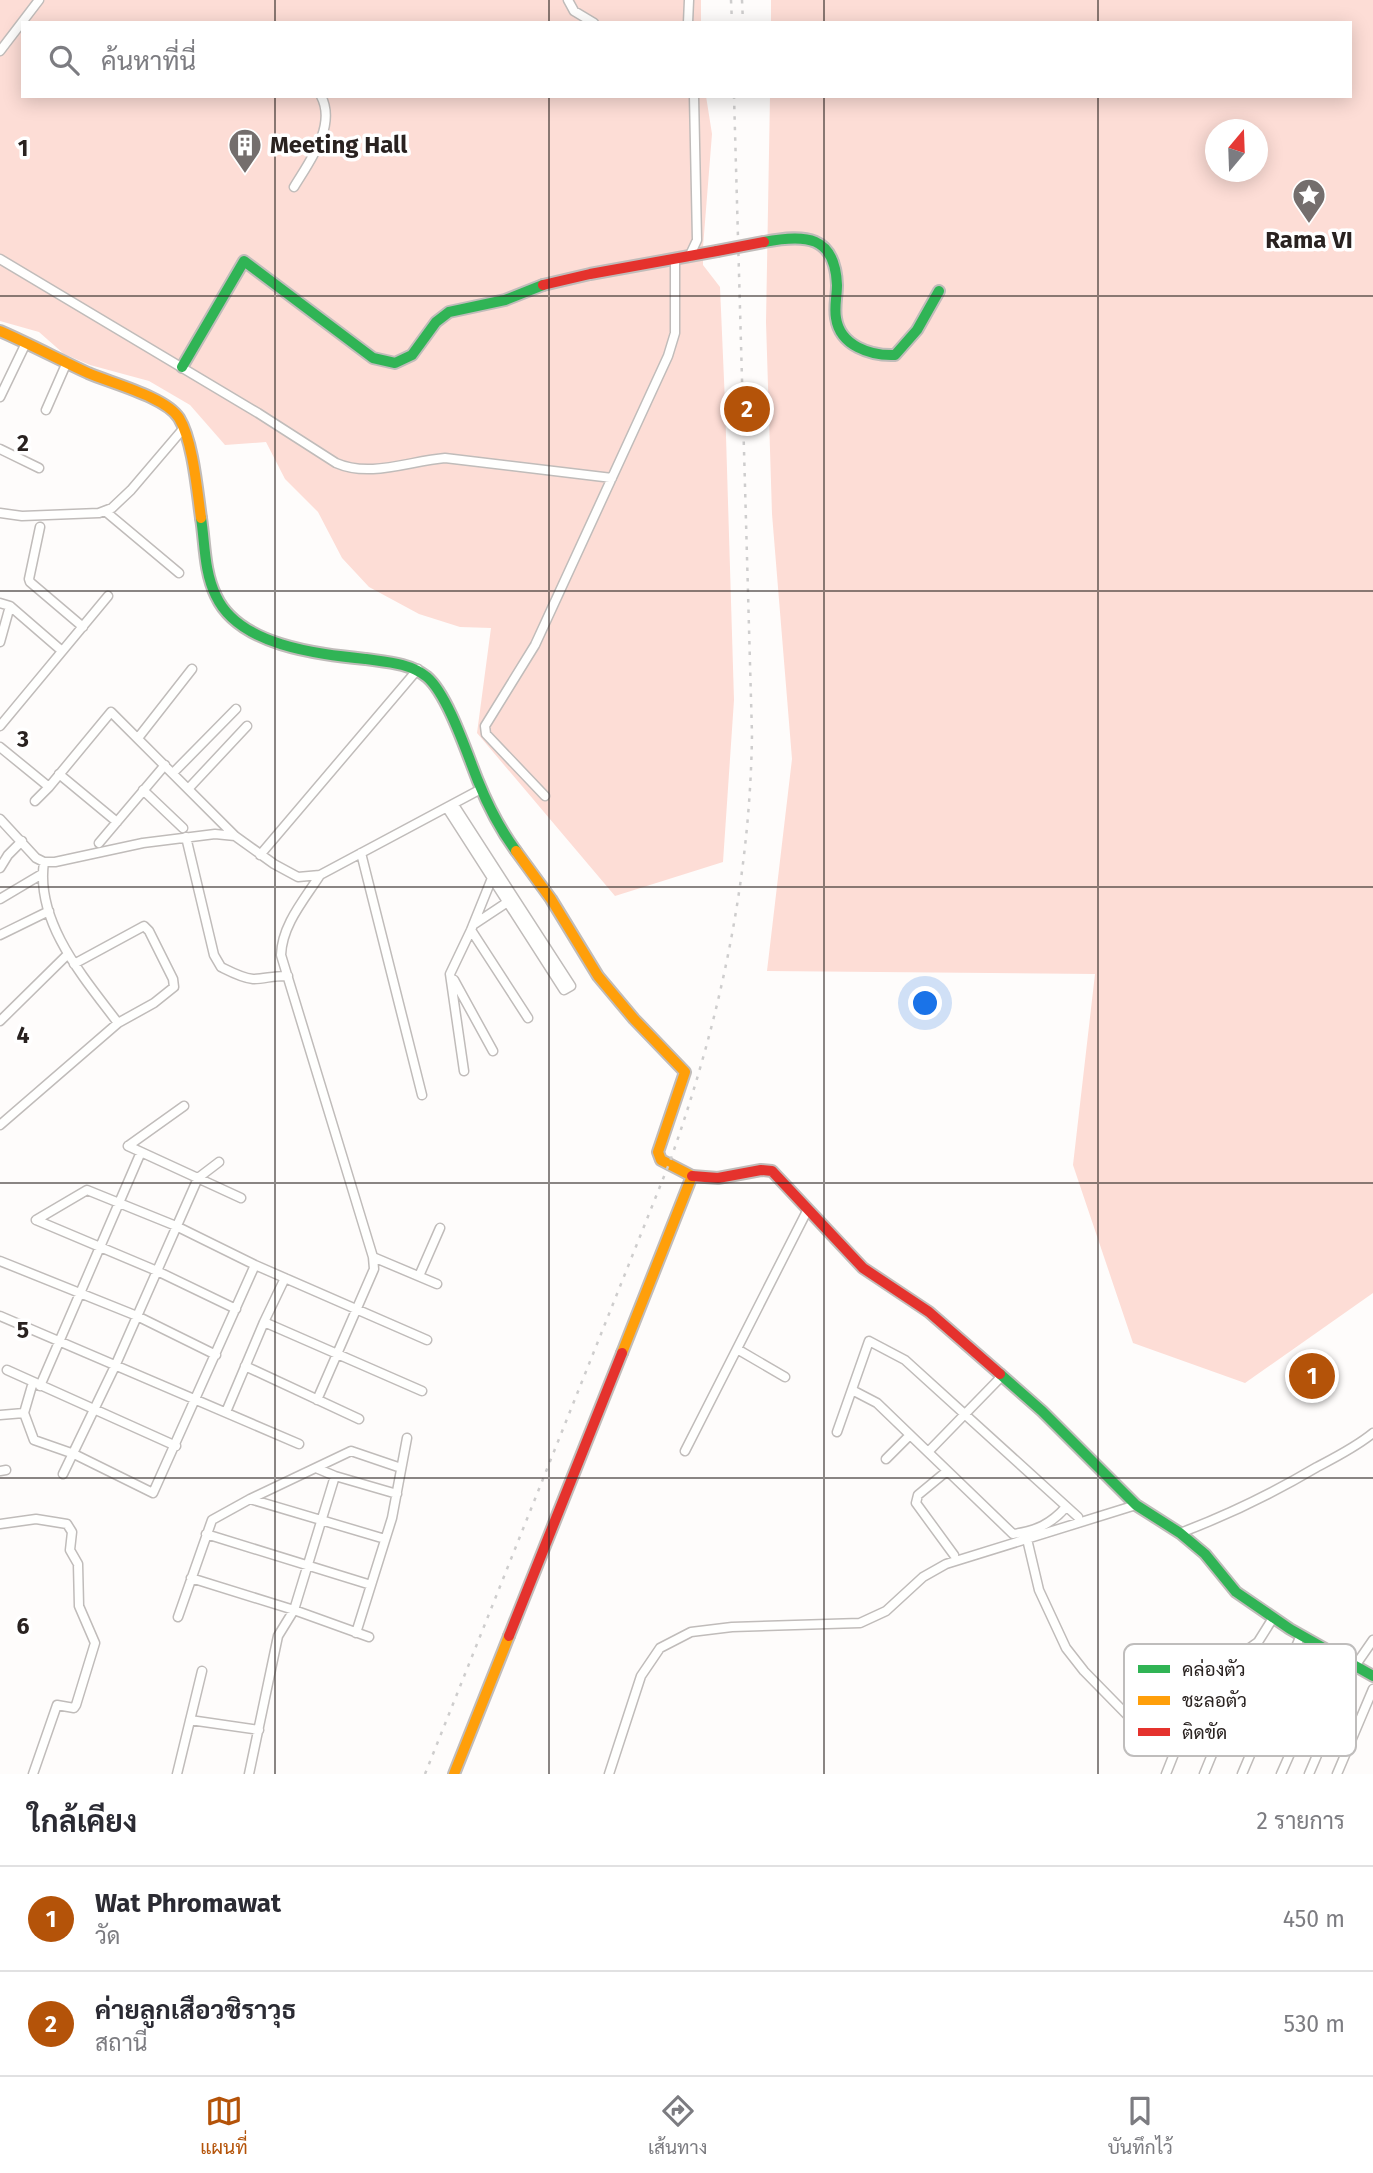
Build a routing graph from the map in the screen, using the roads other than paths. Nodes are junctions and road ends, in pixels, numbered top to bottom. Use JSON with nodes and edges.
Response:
{"nodes":[{"id":1,"x":39,"y":0,"type":"edge"},
{"id":2,"x":568,"y":0,"type":"edge"},
{"id":3,"x":689,"y":0,"type":"edge"},
{"id":4,"x":23,"y":21,"type":"edge"},
{"id":5,"x":591,"y":21,"type":"edge"},
{"id":6,"x":688,"y":21,"type":"edge"},
{"id":7,"x":21,"y":24,"type":"edge"},
{"id":8,"x":0,"y":51,"type":"edge"},
{"id":9,"x":322,"y":98,"type":"edge"},
{"id":10,"x":694,"y":98,"type":"edge"},
{"id":11,"x":294,"y":187,"type":"dead end"},
{"id":12,"x":689,"y":257,"type":"junction"},
{"id":13,"x":0,"y":260,"type":"edge"},
{"id":14,"x":675,"y":260,"type":"junction"},
{"id":15,"x":939,"y":291,"type":"dead end"},
{"id":16,"x":0,"y":331,"type":"edge"},
{"id":17,"x":26,"y":342,"type":"junction"},
{"id":18,"x":67,"y":362,"type":"junction"},
{"id":19,"x":182,"y":367,"type":"junction"},
{"id":20,"x":0,"y":397,"type":"edge"},
{"id":21,"x":46,"y":410,"type":"dead end"},
{"id":22,"x":183,"y":429,"type":"junction"},
{"id":23,"x":0,"y":449,"type":"edge"},
{"id":24,"x":39,"y":468,"type":"dead end"},
{"id":25,"x":612,"y":478,"type":"junction"},
{"id":26,"x":105,"y":510,"type":"junction"},
{"id":27,"x":0,"y":513,"type":"edge"},
{"id":28,"x":40,"y":527,"type":"dead end"},
{"id":29,"x":179,"y":573,"type":"dead end"},
{"id":30,"x":108,"y":596,"type":"dead end"},
{"id":31,"x":0,"y":603,"type":"edge"},
{"id":32,"x":10,"y":606,"type":"junction"},
{"id":33,"x":83,"y":627,"type":"junction"},
{"id":34,"x":0,"y":642,"type":"edge"},
{"id":35,"x":62,"y":651,"type":"junction"},
{"id":36,"x":192,"y":669,"type":"dead end"},
{"id":37,"x":418,"y":669,"type":"junction"},
{"id":38,"x":236,"y":709,"type":"dead end"},
{"id":39,"x":0,"y":726,"type":"edge"},
{"id":40,"x":247,"y":726,"type":"dead end"},
{"id":41,"x":138,"y":738,"type":"junction"},
{"id":42,"x":0,"y":747,"type":"edge"},
{"id":43,"x":164,"y":765,"type":"junction"},
{"id":44,"x":173,"y":773,"type":"junction"},
{"id":45,"x":59,"y":774,"type":"junction"},
{"id":46,"x":48,"y":787,"type":"junction"},
{"id":47,"x":189,"y":788,"type":"junction"},
{"id":48,"x":481,"y":789,"type":"junction"},
{"id":49,"x":143,"y":790,"type":"junction"},
{"id":50,"x":545,"y":796,"type":"dead end"},
{"id":51,"x":35,"y":801,"type":"dead end"},
{"id":52,"x":451,"y":806,"type":"junction"},
{"id":53,"x":0,"y":819,"type":"edge"},
{"id":54,"x":117,"y":822,"type":"junction"},
{"id":55,"x":184,"y":833,"type":"junction"},
{"id":56,"x":235,"y":836,"type":"junction"},
{"id":57,"x":22,"y":841,"type":"junction"},
{"id":58,"x":99,"y":843,"type":"dead end"},
{"id":59,"x":361,"y":853,"type":"junction"},
{"id":60,"x":260,"y":855,"type":"junction"},
{"id":61,"x":44,"y":862,"type":"junction"},
{"id":62,"x":0,"y":868,"type":"edge"},
{"id":63,"x":42,"y":874,"type":"junction"},
{"id":64,"x":320,"y":875,"type":"junction"},
{"id":65,"x":495,"y":875,"type":"junction"},
{"id":66,"x":0,"y":899,"type":"edge"},
{"id":67,"x":511,"y":900,"type":"junction"},
{"id":68,"x":49,"y":911,"type":"junction"},
{"id":69,"x":472,"y":927,"type":"junction"},
{"id":70,"x":0,"y":935,"type":"edge"},
{"id":71,"x":542,"y":949,"type":"junction"},
{"id":72,"x":67,"y":955,"type":"junction"},
{"id":73,"x":74,"y":964,"type":"junction"},
{"id":74,"x":450,"y":974,"type":"junction"},
{"id":75,"x":288,"y":976,"type":"junction"},
{"id":76,"x":527,"y":1018,"type":"dead end"},
{"id":77,"x":0,"y":1021,"type":"edge"},
{"id":78,"x":118,"y":1023,"type":"junction"},
{"id":79,"x":494,"y":1051,"type":"dead end"},
{"id":80,"x":464,"y":1071,"type":"dead end"},
{"id":81,"x":422,"y":1095,"type":"dead end"},
{"id":82,"x":184,"y":1106,"type":"dead end"},
{"id":83,"x":0,"y":1125,"type":"edge"},
{"id":84,"x":141,"y":1152,"type":"junction"},
{"id":85,"x":219,"y":1162,"type":"dead end"},
{"id":86,"x":692,"y":1176,"type":"junction"},
{"id":87,"x":198,"y":1178,"type":"junction"},
{"id":88,"x":241,"y":1198,"type":"dead end"},
{"id":89,"x":120,"y":1203,"type":"junction"},
{"id":90,"x":808,"y":1209,"type":"junction"},
{"id":91,"x":176,"y":1226,"type":"junction"},
{"id":92,"x":440,"y":1228,"type":"dead end"},
{"id":93,"x":100,"y":1247,"type":"junction"},
{"id":94,"x":373,"y":1257,"type":"junction"},
{"id":95,"x":0,"y":1261,"type":"edge"},
{"id":96,"x":255,"y":1265,"type":"junction"},
{"id":97,"x":157,"y":1271,"type":"junction"},
{"id":98,"x":418,"y":1276,"type":"junction"},
{"id":99,"x":285,"y":1278,"type":"junction"},
{"id":100,"x":437,"y":1284,"type":"dead end"},
{"id":101,"x":80,"y":1293,"type":"junction"},
{"id":102,"x":357,"y":1308,"type":"junction"},
{"id":103,"x":236,"y":1309,"type":"junction"},
{"id":104,"x":0,"y":1315,"type":"edge"},
{"id":105,"x":137,"y":1316,"type":"junction"},
{"id":106,"x":264,"y":1322,"type":"junction"},
{"id":107,"x":59,"y":1340,"type":"junction"},
{"id":108,"x":427,"y":1340,"type":"dead end"},
{"id":109,"x":737,"y":1349,"type":"junction"},
{"id":110,"x":337,"y":1354,"type":"junction"},
{"id":111,"x":215,"y":1355,"type":"junction"},
{"id":112,"x":116,"y":1364,"type":"junction"},
{"id":113,"x":245,"y":1366,"type":"junction"},
{"id":114,"x":7,"y":1370,"type":"dead end"},
{"id":115,"x":1002,"y":1376,"type":"junction"},
{"id":116,"x":785,"y":1377,"type":"dead end"},
{"id":117,"x":36,"y":1384,"type":"junction"},
{"id":118,"x":852,"y":1390,"type":"junction"},
{"id":119,"x":422,"y":1391,"type":"dead end"},
{"id":120,"x":197,"y":1399,"type":"junction"},
{"id":121,"x":317,"y":1399,"type":"junction"},
{"id":122,"x":95,"y":1409,"type":"junction"},
{"id":123,"x":226,"y":1412,"type":"junction"},
{"id":124,"x":24,"y":1413,"type":"junction"},
{"id":125,"x":965,"y":1414,"type":"junction"},
{"id":126,"x":0,"y":1415,"type":"edge"},
{"id":127,"x":359,"y":1419,"type":"dead end"},
{"id":128,"x":837,"y":1432,"type":"dead end"},
{"id":129,"x":1373,"y":1433,"type":"edge"},
{"id":130,"x":910,"y":1435,"type":"junction"},
{"id":131,"x":407,"y":1438,"type":"dead end"},
{"id":132,"x":299,"y":1444,"type":"dead end"},
{"id":133,"x":176,"y":1446,"type":"junction"},
{"id":134,"x":685,"y":1451,"type":"dead end"},
{"id":135,"x":928,"y":1452,"type":"junction"},
{"id":136,"x":74,"y":1454,"type":"junction"},
{"id":137,"x":886,"y":1459,"type":"dead end"},
{"id":138,"x":316,"y":1468,"type":"junction"},
{"id":139,"x":401,"y":1468,"type":"junction"},
{"id":140,"x":947,"y":1471,"type":"junction"},
{"id":141,"x":64,"y":1474,"type":"dead end"},
{"id":142,"x":335,"y":1476,"type":"junction"},
{"id":143,"x":397,"y":1494,"type":"junction"},
{"id":144,"x":250,"y":1499,"type":"junction"},
{"id":145,"x":1136,"y":1505,"type":"junction"},
{"id":146,"x":1066,"y":1507,"type":"junction"},
{"id":147,"x":1078,"y":1517,"type":"dead end"},
{"id":148,"x":322,"y":1520,"type":"junction"},
{"id":149,"x":0,"y":1524,"type":"edge"},
{"id":150,"x":1180,"y":1533,"type":"junction"},
{"id":151,"x":206,"y":1534,"type":"junction"},
{"id":152,"x":386,"y":1539,"type":"junction"},
{"id":153,"x":1027,"y":1539,"type":"junction"},
{"id":154,"x":954,"y":1555,"type":"dead end"},
{"id":155,"x":308,"y":1567,"type":"junction"},
{"id":156,"x":191,"y":1578,"type":"junction"},
{"id":157,"x":371,"y":1585,"type":"junction"},
{"id":158,"x":294,"y":1611,"type":"junction"},
{"id":159,"x":178,"y":1617,"type":"dead end"},
{"id":160,"x":1273,"y":1618,"type":"junction"},
{"id":161,"x":356,"y":1633,"type":"junction"},
{"id":162,"x":1301,"y":1635,"type":"junction"},
{"id":163,"x":369,"y":1637,"type":"dead end"},
{"id":164,"x":1373,"y":1640,"type":"edge"},
{"id":165,"x":1258,"y":1642,"type":"joint"},
{"id":166,"x":1255,"y":1644,"type":"edge"},
{"id":167,"x":1297,"y":1644,"type":"edge"},
{"id":168,"x":1317,"y":1644,"type":"edge"},
{"id":169,"x":1356,"y":1665,"type":"edge"},
{"id":170,"x":1356,"y":1667,"type":"edge"},
{"id":171,"x":202,"y":1671,"type":"dead end"},
{"id":172,"x":1373,"y":1676,"type":"edge"},
{"id":173,"x":1373,"y":1689,"type":"edge"},
{"id":174,"x":1124,"y":1712,"type":"edge"},
{"id":175,"x":190,"y":1720,"type":"junction"},
{"id":176,"x":259,"y":1730,"type":"junction"},
{"id":177,"x":1356,"y":1732,"type":"edge"},
{"id":178,"x":1173,"y":1756,"type":"edge"},
{"id":179,"x":1211,"y":1756,"type":"edge"},
{"id":180,"x":1250,"y":1756,"type":"edge"},
{"id":181,"x":1289,"y":1756,"type":"edge"},
{"id":182,"x":1317,"y":1756,"type":"edge"},
{"id":183,"x":1347,"y":1756,"type":"edge"},
{"id":184,"x":1340,"y":1773,"type":"edge"},
{"id":185,"x":33,"y":1774,"type":"edge"},
{"id":186,"x":177,"y":1774,"type":"edge"},
{"id":187,"x":249,"y":1774,"type":"edge"},
{"id":188,"x":454,"y":1774,"type":"edge"},
{"id":189,"x":609,"y":1774,"type":"edge"},
{"id":190,"x":1166,"y":1774,"type":"edge"},
{"id":191,"x":1204,"y":1774,"type":"edge"},
{"id":192,"x":1242,"y":1774,"type":"edge"},
{"id":193,"x":1281,"y":1774,"type":"edge"},
{"id":194,"x":1309,"y":1774,"type":"edge"}],
"edges":[{"from":1,"to":4,"type":"street"},
{"from":2,"to":5,"type":"street"},
{"from":3,"to":6,"type":"street"},
{"from":7,"to":8,"type":"street"},
{"from":9,"to":11,"type":"street"},
{"from":10,"to":12,"type":"street"},
{"from":12,"to":14,"type":"street"},
{"from":12,"to":15,"type":"street","bridge":true},
{"from":13,"to":19,"type":"street"},
{"from":14,"to":19,"type":"street"},
{"from":14,"to":25,"type":"street"},
{"from":16,"to":17,"type":"street"},
{"from":17,"to":18,"type":"street"},
{"from":17,"to":20,"type":"street"},
{"from":18,"to":21,"type":"street"},
{"from":18,"to":22,"type":"street"},
{"from":19,"to":25,"type":"street"},
{"from":22,"to":26,"type":"street"},
{"from":22,"to":37,"type":"street"},
{"from":23,"to":24,"type":"street"},
{"from":25,"to":50,"type":"street"},
{"from":26,"to":27,"type":"street"},
{"from":26,"to":29,"type":"street"},
{"from":28,"to":33,"type":"street"},
{"from":30,"to":33,"type":"street"},
{"from":31,"to":32,"type":"street"},
{"from":32,"to":34,"type":"street"},
{"from":32,"to":35,"type":"street"},
{"from":33,"to":35,"type":"street"},
{"from":35,"to":39,"type":"street"},
{"from":36,"to":41,"type":"street"},
{"from":37,"to":48,"type":"street"},
{"from":37,"to":60,"type":"street"},
{"from":38,"to":44,"type":"street"},
{"from":40,"to":47,"type":"street"},
{"from":41,"to":43,"type":"street"},
{"from":41,"to":45,"type":"street"},
{"from":42,"to":46,"type":"street"},
{"from":43,"to":44,"type":"street"},
{"from":43,"to":49,"type":"street"},
{"from":44,"to":47,"type":"street"},
{"from":45,"to":46,"type":"street"},
{"from":45,"to":54,"type":"street"},
{"from":46,"to":51,"type":"street"},
{"from":47,"to":56,"type":"street"},
{"from":48,"to":52,"type":"street"},
{"from":48,"to":86,"type":"street"},
{"from":49,"to":54,"type":"street"},
{"from":49,"to":55,"type":"street"},
{"from":52,"to":59,"type":"street"},
{"from":52,"to":65,"type":"street"},
{"from":53,"to":57,"type":"street"},
{"from":54,"to":58,"type":"street"},
{"from":55,"to":56,"type":"street"},
{"from":55,"to":61,"type":"street"},
{"from":55,"to":75,"type":"street"},
{"from":56,"to":60,"type":"street"},
{"from":57,"to":61,"type":"street"},
{"from":57,"to":62,"type":"street"},
{"from":59,"to":64,"type":"street"},
{"from":59,"to":81,"type":"street"},
{"from":60,"to":64,"type":"street"},
{"from":61,"to":63,"type":"street"},
{"from":63,"to":66,"type":"street"},
{"from":63,"to":68,"type":"street"},
{"from":64,"to":75,"type":"street"},
{"from":65,"to":67,"type":"street"},
{"from":65,"to":69,"type":"street"},
{"from":67,"to":69,"type":"street"},
{"from":67,"to":71,"type":"street"},
{"from":68,"to":70,"type":"street"},
{"from":68,"to":72,"type":"street"},
{"from":69,"to":74,"type":"street"},
{"from":69,"to":76,"type":"street"},
{"from":71,"to":71,"type":"street"},
{"from":72,"to":73,"type":"street"},
{"from":72,"to":77,"type":"street"},
{"from":73,"to":78,"type":"street"},
{"from":73,"to":78,"type":"street"},
{"from":74,"to":79,"type":"street"},
{"from":74,"to":80,"type":"street"},
{"from":75,"to":94,"type":"street"},
{"from":78,"to":83,"type":"street"},
{"from":82,"to":84,"type":"street"},
{"from":84,"to":87,"type":"street"},
{"from":84,"to":89,"type":"street"},
{"from":85,"to":87,"type":"street"},
{"from":86,"to":90,"type":"street"},
{"from":86,"to":188,"type":"street"},
{"from":87,"to":88,"type":"street"},
{"from":87,"to":91,"type":"street"},
{"from":89,"to":91,"type":"street"},
{"from":89,"to":93,"type":"street"},
{"from":89,"to":93,"type":"street"},
{"from":90,"to":109,"type":"street"},
{"from":90,"to":115,"type":"street"},
{"from":91,"to":96,"type":"street"},
{"from":91,"to":97,"type":"street"},
{"from":92,"to":98,"type":"street"},
{"from":93,"to":97,"type":"street"},
{"from":93,"to":101,"type":"street"},
{"from":94,"to":98,"type":"street"},
{"from":94,"to":102,"type":"street"},
{"from":95,"to":101,"type":"street"},
{"from":96,"to":99,"type":"street"},
{"from":96,"to":103,"type":"street"},
{"from":97,"to":103,"type":"street"},
{"from":97,"to":105,"type":"street"},
{"from":98,"to":100,"type":"street"},
{"from":99,"to":102,"type":"street"},
{"from":99,"to":106,"type":"street"},
{"from":101,"to":105,"type":"street"},
{"from":101,"to":107,"type":"street"},
{"from":102,"to":108,"type":"street"},
{"from":102,"to":110,"type":"street"},
{"from":103,"to":111,"type":"street"},
{"from":104,"to":107,"type":"street"},
{"from":105,"to":111,"type":"street"},
{"from":105,"to":112,"type":"street"},
{"from":106,"to":110,"type":"street"},
{"from":106,"to":113,"type":"street"},
{"from":107,"to":112,"type":"street"},
{"from":107,"to":117,"type":"street"},
{"from":109,"to":116,"type":"street"},
{"from":109,"to":134,"type":"street"},
{"from":110,"to":119,"type":"street"},
{"from":110,"to":121,"type":"street"},
{"from":111,"to":120,"type":"street"},
{"from":112,"to":120,"type":"street"},
{"from":112,"to":122,"type":"street"},
{"from":113,"to":121,"type":"street"},
{"from":113,"to":123,"type":"street"},
{"from":114,"to":117,"type":"street"},
{"from":115,"to":125,"type":"street"},
{"from":115,"to":145,"type":"street"},
{"from":117,"to":122,"type":"street"},
{"from":117,"to":124,"type":"street"},
{"from":118,"to":125,"type":"street"},
{"from":118,"to":128,"type":"street"},
{"from":118,"to":130,"type":"street"},
{"from":120,"to":123,"type":"street"},
{"from":120,"to":133,"type":"street"},
{"from":121,"to":127,"type":"street"},
{"from":122,"to":133,"type":"street"},
{"from":122,"to":136,"type":"street"},
{"from":123,"to":132,"type":"street"},
{"from":124,"to":126,"type":"street"},
{"from":124,"to":136,"type":"street"},
{"from":125,"to":135,"type":"street"},
{"from":125,"to":146,"type":"street"},
{"from":129,"to":150,"type":"street"},
{"from":130,"to":135,"type":"street"},
{"from":130,"to":137,"type":"street"},
{"from":131,"to":139,"type":"street"},
{"from":133,"to":136,"type":"street"},
{"from":135,"to":140,"type":"street"},
{"from":136,"to":141,"type":"street"},
{"from":138,"to":139,"type":"street"},
{"from":138,"to":142,"type":"street"},
{"from":138,"to":144,"type":"street"},
{"from":139,"to":143,"type":"street"},
{"from":140,"to":146,"type":"street"},
{"from":140,"to":154,"type":"street"},
{"from":142,"to":143,"type":"street"},
{"from":142,"to":148,"type":"street"},
{"from":143,"to":152,"type":"street"},
{"from":144,"to":148,"type":"street"},
{"from":144,"to":151,"type":"street"},
{"from":145,"to":150,"type":"street"},
{"from":145,"to":153,"type":"street"},
{"from":146,"to":147,"type":"street"},
{"from":148,"to":152,"type":"street"},
{"from":148,"to":155,"type":"street"},
{"from":149,"to":185,"type":"street"},
{"from":150,"to":160,"type":"street"},
{"from":151,"to":155,"type":"street"},
{"from":151,"to":156,"type":"street"},
{"from":152,"to":157,"type":"street"},
{"from":153,"to":174,"type":"street"},
{"from":153,"to":189,"type":"street"},
{"from":155,"to":157,"type":"street"},
{"from":155,"to":158,"type":"street"},
{"from":156,"to":158,"type":"street"},
{"from":156,"to":159,"type":"street"},
{"from":157,"to":161,"type":"street"},
{"from":158,"to":161,"type":"street"},
{"from":158,"to":176,"type":"street"},
{"from":160,"to":162,"type":"street"},
{"from":160,"to":165,"type":"street"},
{"from":161,"to":163,"type":"street"},
{"from":162,"to":167,"type":"street"},
{"from":162,"to":168,"type":"street"},
{"from":164,"to":169,"type":"street"},
{"from":165,"to":166,"type":"street"},
{"from":170,"to":172,"type":"street"},
{"from":171,"to":175,"type":"street"},
{"from":173,"to":177,"type":"street"},
{"from":175,"to":176,"type":"street"},
{"from":175,"to":186,"type":"street"},
{"from":176,"to":187,"type":"street"},
{"from":178,"to":190,"type":"street"},
{"from":179,"to":191,"type":"street"},
{"from":180,"to":192,"type":"street"},
{"from":181,"to":193,"type":"street"},
{"from":182,"to":194,"type":"street"},
{"from":183,"to":184,"type":"street"}]}
